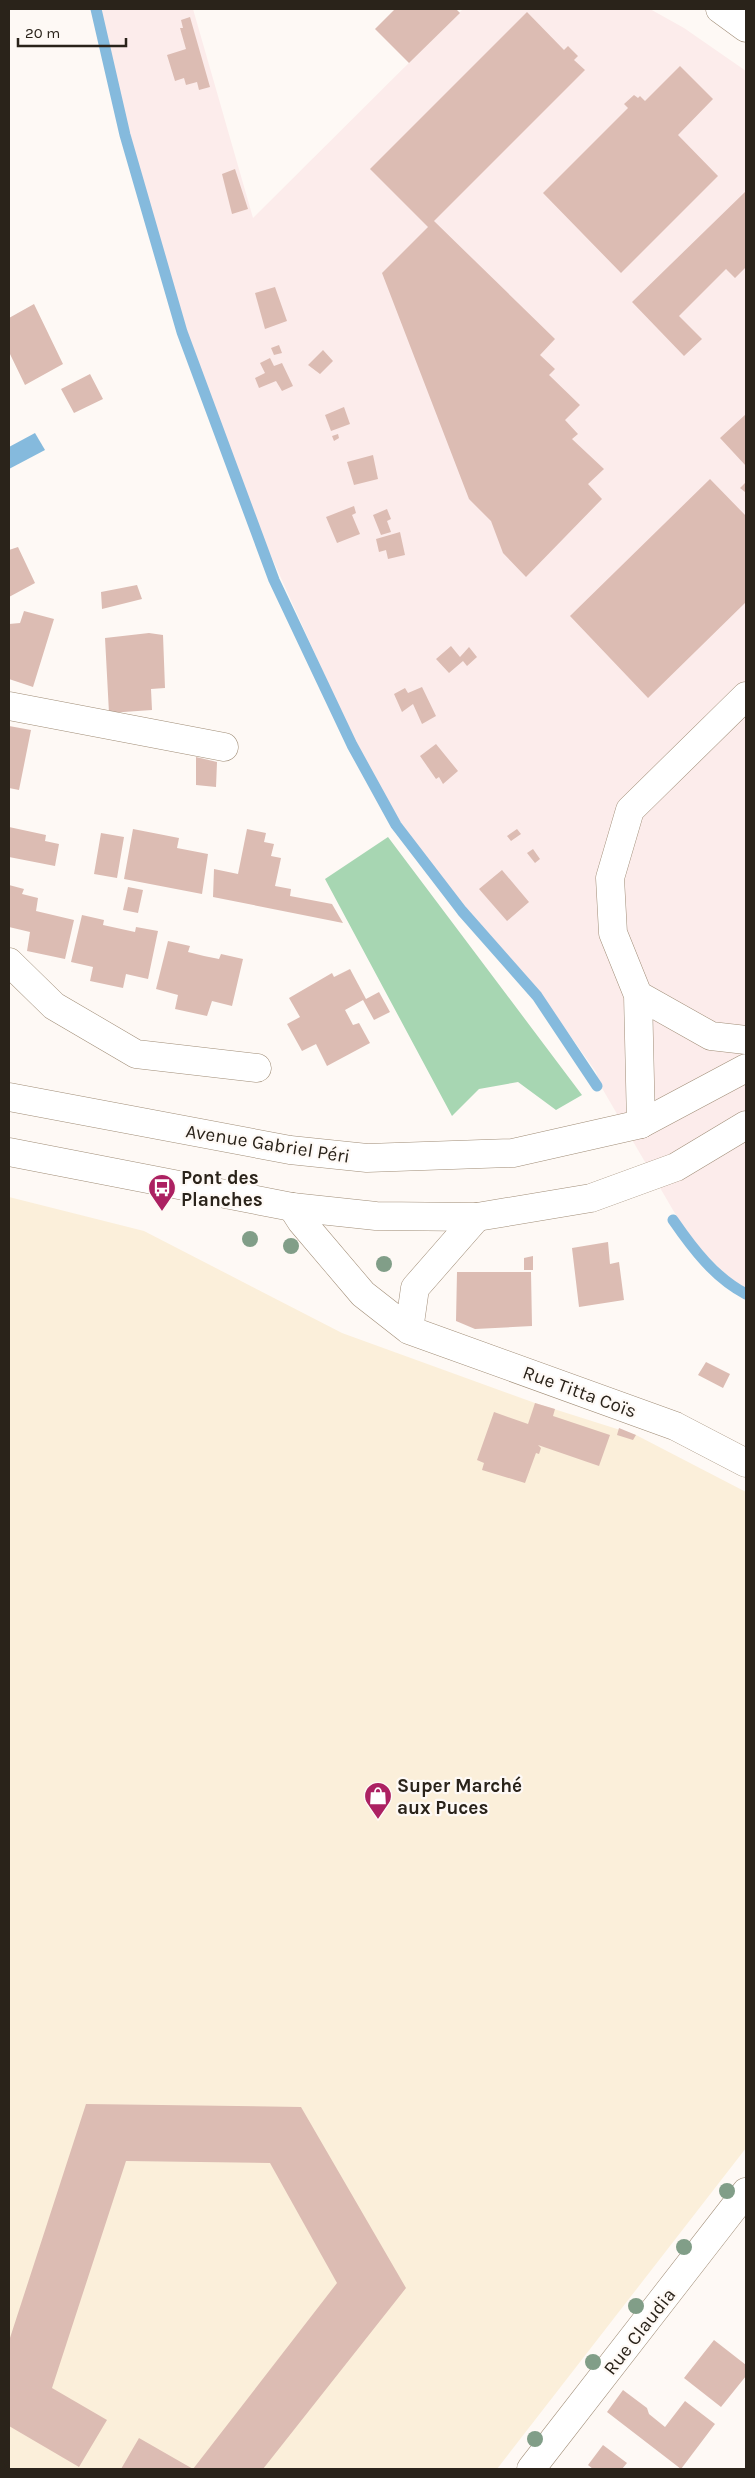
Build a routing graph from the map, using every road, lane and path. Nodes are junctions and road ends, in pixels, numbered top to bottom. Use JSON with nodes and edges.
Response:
{"nodes":[{"id":1,"x":720,"y":9,"type":"edge"},
{"id":2,"x":746,"y":28,"type":"edge"},
{"id":3,"x":746,"y":696,"type":"edge"},
{"id":4,"x":9,"y":706,"type":"edge"},
{"id":5,"x":224,"y":747,"type":"dead end"},
{"id":6,"x":9,"y":962,"type":"edge"},
{"id":7,"x":638,"y":995,"type":"junction"},
{"id":8,"x":746,"y":1040,"type":"edge"},
{"id":9,"x":257,"y":1068,"type":"dead end"},
{"id":10,"x":746,"y":1068,"type":"edge"},
{"id":11,"x":9,"y":1097,"type":"edge"},
{"id":12,"x":746,"y":1125,"type":"edge"},
{"id":13,"x":629,"y":1127,"type":"junction"},
{"id":14,"x":9,"y":1152,"type":"edge"},
{"id":15,"x":292,"y":1207,"type":"junction"},
{"id":16,"x":477,"y":1217,"type":"junction"},
{"id":17,"x":409,"y":1330,"type":"junction"},
{"id":18,"x":746,"y":1463,"type":"edge"},
{"id":19,"x":746,"y":2192,"type":"edge"},
{"id":20,"x":531,"y":2469,"type":"edge"}],
"edges":[{"from":1,"to":2,"type":"street"},
{"from":3,"to":7,"type":"street"},
{"from":4,"to":5,"type":"street"},
{"from":6,"to":9,"type":"street"},
{"from":7,"to":8,"type":"street"},
{"from":7,"to":13,"type":"street"},
{"from":10,"to":13,"type":"street","name":"Avenue Gabriel Péri"},
{"from":11,"to":13,"type":"street","name":"Avenue Gabriel Péri"},
{"from":12,"to":16,"type":"street"},
{"from":14,"to":15,"type":"street"},
{"from":15,"to":16,"type":"street"},
{"from":15,"to":17,"type":"street","name":"Rue Titta Coïs"},
{"from":16,"to":17,"type":"street"},
{"from":17,"to":18,"type":"street","name":"Rue Titta Coïs"},
{"from":19,"to":20,"type":"street","name":"Rue Claudia"}]}
